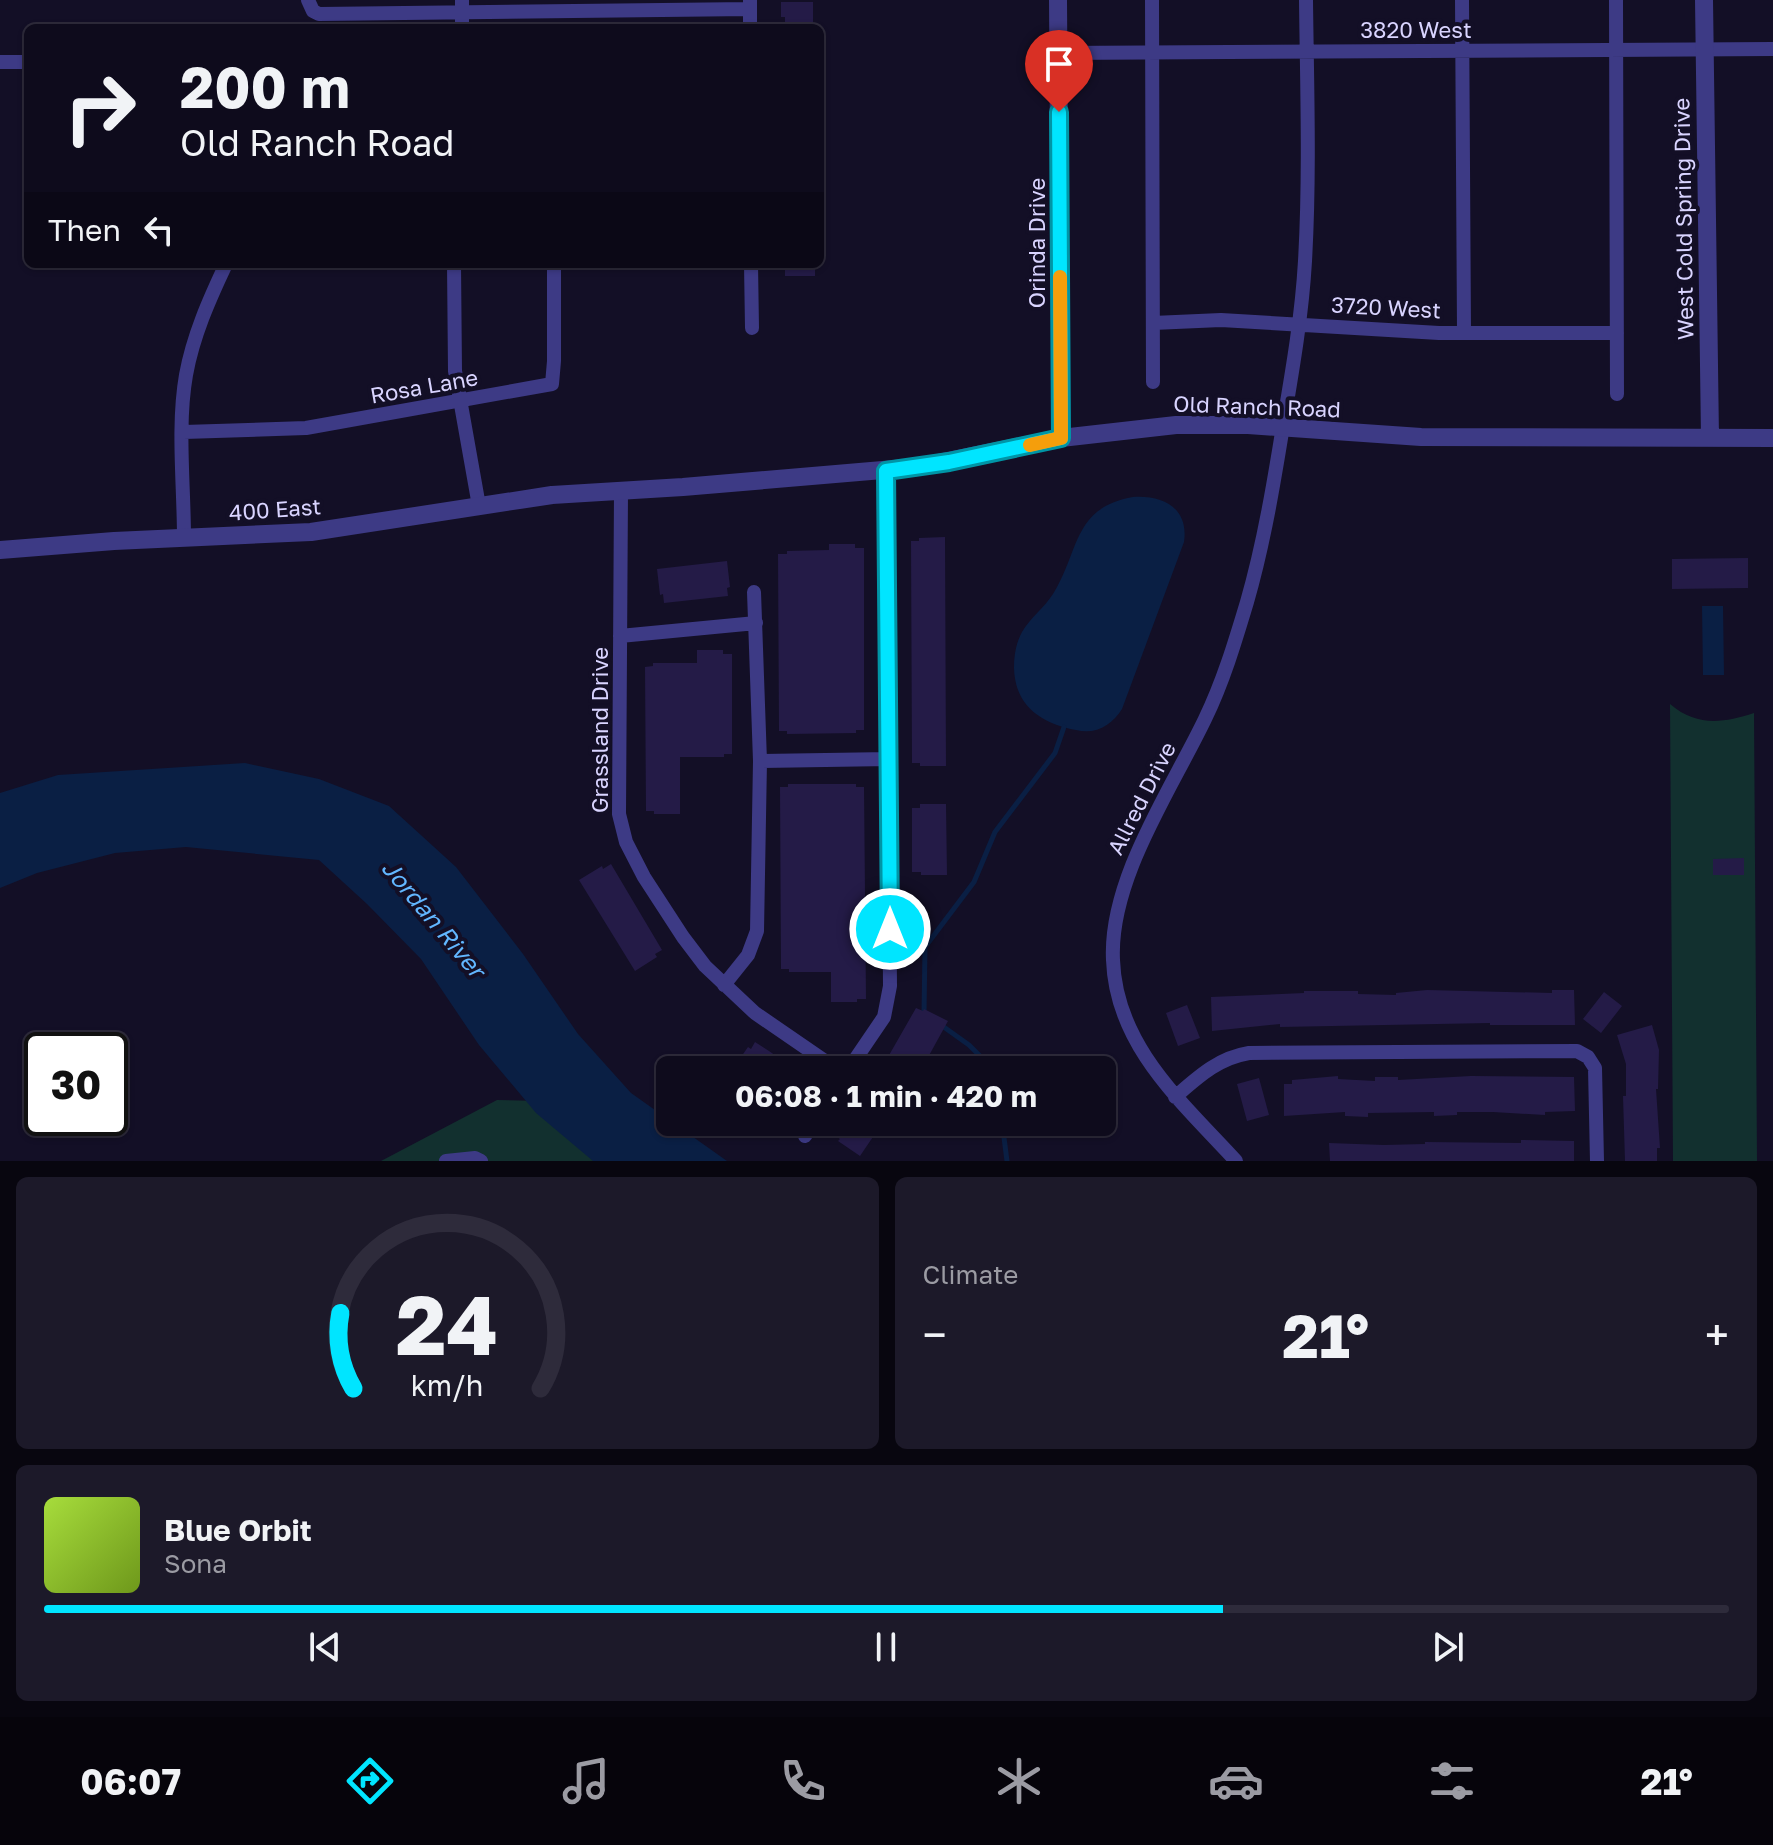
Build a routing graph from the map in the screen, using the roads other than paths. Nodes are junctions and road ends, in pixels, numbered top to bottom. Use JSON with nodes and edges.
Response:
{"nodes":[{"id":1,"x":308,"y":0,"type":"edge"},
{"id":2,"x":1058,"y":0,"type":"edge"},
{"id":3,"x":1152,"y":0,"type":"edge"},
{"id":4,"x":1306,"y":0,"type":"edge"},
{"id":5,"x":1462,"y":0,"type":"edge"},
{"id":6,"x":1616,"y":0,"type":"edge"},
{"id":7,"x":1704,"y":0,"type":"edge"},
{"id":8,"x":750,"y":4,"type":"edge"},
{"id":9,"x":462,"y":5,"type":"edge"},
{"id":10,"x":1704,"y":49,"type":"junction"},
{"id":11,"x":1773,"y":49,"type":"edge"},
{"id":12,"x":1616,"y":50,"type":"junction"},
{"id":13,"x":1306,"y":51,"type":"junction"},
{"id":14,"x":1462,"y":51,"type":"junction"},
{"id":15,"x":1152,"y":52,"type":"junction"},
{"id":16,"x":1059,"y":53,"type":"junction"},
{"id":17,"x":0,"y":62,"type":"edge"},
{"id":18,"x":24,"y":62,"type":"edge"},
{"id":19,"x":224,"y":268,"type":"edge"},
{"id":20,"x":454,"y":268,"type":"edge"},
{"id":21,"x":554,"y":268,"type":"edge"},
{"id":22,"x":751,"y":268,"type":"edge"},
{"id":23,"x":1153,"y":323,"type":"junction"},
{"id":24,"x":1299,"y":323,"type":"junction"},
{"id":25,"x":752,"y":328,"type":"dead end"},
{"id":26,"x":1464,"y":332,"type":"junction"},
{"id":27,"x":1617,"y":333,"type":"junction"},
{"id":28,"x":1153,"y":382,"type":"dead end"},
{"id":29,"x":1617,"y":394,"type":"dead end"},
{"id":30,"x":459,"y":402,"type":"junction"},
{"id":31,"x":1283,"y":426,"type":"junction"},
{"id":32,"x":184,"y":432,"type":"junction"},
{"id":33,"x":1061,"y":438,"type":"junction"},
{"id":34,"x":1710,"y":438,"type":"junction"},
{"id":35,"x":1773,"y":438,"type":"edge"},
{"id":36,"x":886,"y":471,"type":"junction"},
{"id":37,"x":621,"y":492,"type":"junction"},
{"id":38,"x":552,"y":495,"type":"joint"},
{"id":39,"x":479,"y":506,"type":"junction"},
{"id":40,"x":184,"y":538,"type":"junction"},
{"id":41,"x":0,"y":550,"type":"edge"},
{"id":42,"x":754,"y":592,"type":"dead end"},
{"id":43,"x":756,"y":623,"type":"junction"},
{"id":44,"x":620,"y":636,"type":"junction"},
{"id":45,"x":889,"y":759,"type":"junction"},
{"id":46,"x":760,"y":761,"type":"junction"},
{"id":47,"x":724,"y":985,"type":"junction"},
{"id":48,"x":818,"y":1056,"type":"edge"},
{"id":49,"x":858,"y":1056,"type":"edge"},
{"id":50,"x":1175,"y":1097,"type":"junction"},
{"id":51,"x":446,"y":1161,"type":"edge"},
{"id":52,"x":481,"y":1161,"type":"edge"},
{"id":53,"x":1236,"y":1161,"type":"edge"},
{"id":54,"x":1597,"y":1161,"type":"edge"}],
"edges":[{"from":1,"to":9,"type":"street"},
{"from":2,"to":16,"type":"street","name":"Orinda Drive"},
{"from":3,"to":15,"type":"street"},
{"from":4,"to":13,"type":"street","name":"Allred Drive"},
{"from":5,"to":14,"type":"street"},
{"from":6,"to":12,"type":"street"},
{"from":7,"to":10,"type":"street","name":"West Cold Spring Drive"},
{"from":8,"to":9,"type":"street"},
{"from":10,"to":11,"type":"street","name":"3820 West"},
{"from":10,"to":12,"type":"street","name":"3820 West"},
{"from":10,"to":34,"type":"street","name":"West Cold Spring Drive"},
{"from":12,"to":14,"type":"street","name":"3820 West"},
{"from":12,"to":27,"type":"street"},
{"from":13,"to":14,"type":"street","name":"3820 West"},
{"from":13,"to":15,"type":"street","name":"3820 West"},
{"from":13,"to":24,"type":"street","name":"Allred Drive"},
{"from":14,"to":26,"type":"street"},
{"from":15,"to":16,"type":"street","name":"3820 West"},
{"from":15,"to":23,"type":"street"},
{"from":16,"to":33,"type":"street","name":"Orinda Drive"},
{"from":17,"to":18,"type":"street"},
{"from":19,"to":32,"type":"street"},
{"from":20,"to":30,"type":"street"},
{"from":21,"to":30,"type":"street","name":"Rosa Lane"},
{"from":22,"to":25,"type":"street"},
{"from":23,"to":24,"type":"street","name":"3720 West"},
{"from":23,"to":28,"type":"street"},
{"from":24,"to":26,"type":"street","name":"3720 West"},
{"from":24,"to":31,"type":"street","name":"Allred Drive"},
{"from":26,"to":27,"type":"street","name":"3720 West"},
{"from":27,"to":29,"type":"street"},
{"from":30,"to":32,"type":"street","name":"Rosa Lane"},
{"from":30,"to":39,"type":"street"},
{"from":31,"to":33,"type":"street","name":"Old Ranch Road"},
{"from":31,"to":34,"type":"street","name":"Old Ranch Road"},
{"from":31,"to":50,"type":"street","name":"Allred Drive"},
{"from":32,"to":40,"type":"street"},
{"from":33,"to":36,"type":"street","name":"Old Ranch Road"},
{"from":34,"to":35,"type":"street","name":"Old Ranch Road"},
{"from":36,"to":37,"type":"street","name":"Old Ranch Road"},
{"from":36,"to":45,"type":"street"},
{"from":37,"to":38,"type":"street","name":"Old Ranch Road"},
{"from":37,"to":44,"type":"street","name":"Grassland Drive"},
{"from":38,"to":39,"type":"street","name":"400 East"},
{"from":39,"to":40,"type":"street","name":"400 East"},
{"from":40,"to":41,"type":"street","name":"400 East"},
{"from":42,"to":43,"type":"street"},
{"from":43,"to":44,"type":"street"},
{"from":43,"to":46,"type":"street"},
{"from":44,"to":47,"type":"street","name":"Grassland Drive"},
{"from":45,"to":46,"type":"street"},
{"from":45,"to":49,"type":"street"},
{"from":46,"to":47,"type":"street"},
{"from":47,"to":48,"type":"street","name":"Grassland Drive"},
{"from":50,"to":53,"type":"street","name":"Allred Drive"},
{"from":50,"to":54,"type":"street"},
{"from":51,"to":52,"type":"street"}]}
